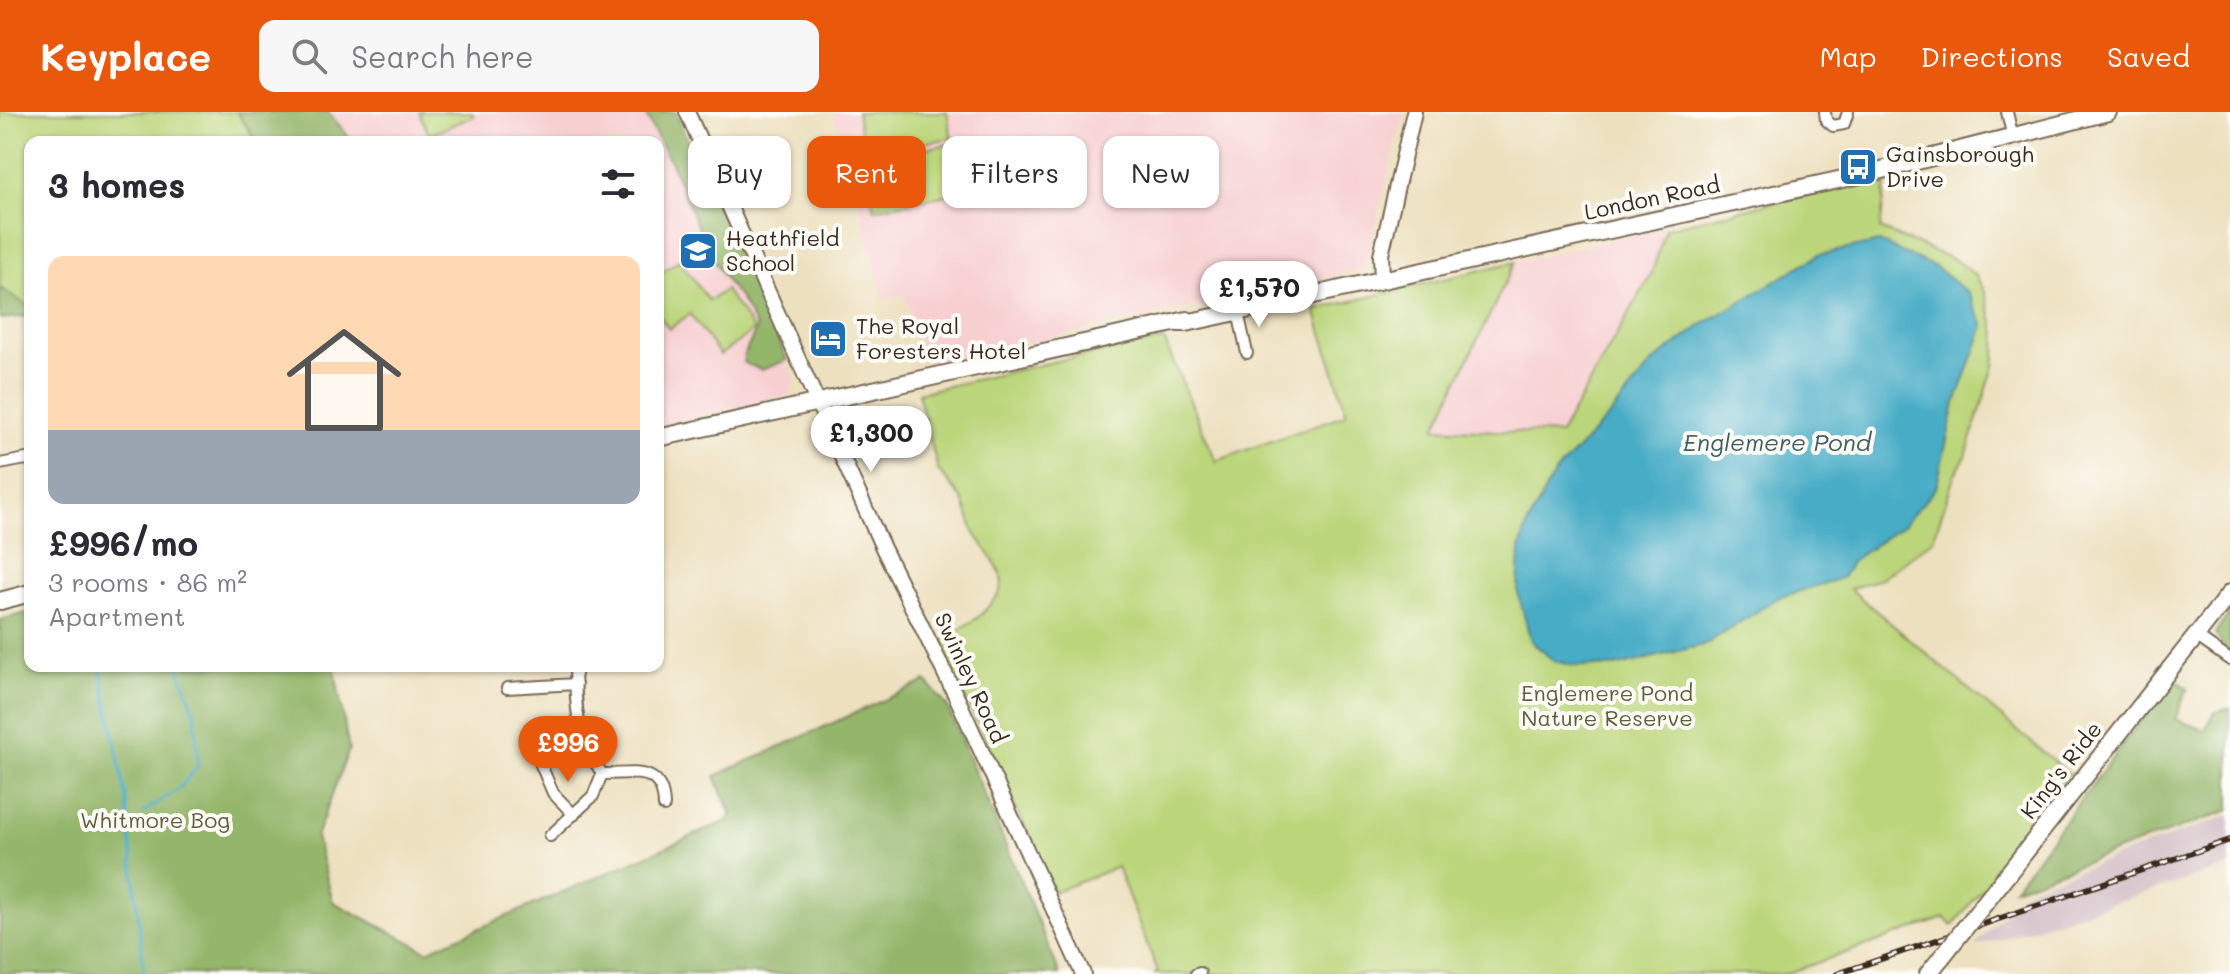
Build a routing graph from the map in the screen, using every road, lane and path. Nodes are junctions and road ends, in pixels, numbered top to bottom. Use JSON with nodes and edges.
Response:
{"nodes":[{"id":1,"x":687,"y":112,"type":"edge"},
{"id":2,"x":1414,"y":112,"type":"edge"},
{"id":3,"x":1825,"y":112,"type":"edge"},
{"id":4,"x":1848,"y":112,"type":"edge"},
{"id":5,"x":2007,"y":112,"type":"edge"},
{"id":6,"x":2108,"y":112,"type":"edge"},
{"id":7,"x":2013,"y":138,"type":"junction"},
{"id":8,"x":1382,"y":279,"type":"junction"},
{"id":9,"x":1238,"y":312,"type":"junction"},
{"id":10,"x":1247,"y":353,"type":"dead end"},
{"id":11,"x":818,"y":402,"type":"junction"},
{"id":12,"x":664,"y":437,"type":"edge"},
{"id":13,"x":24,"y":459,"type":"edge"},
{"id":14,"x":0,"y":464,"type":"edge"},
{"id":15,"x":2230,"y":593,"type":"edge"},
{"id":16,"x":24,"y":595,"type":"edge"},
{"id":17,"x":0,"y":601,"type":"edge"},
{"id":18,"x":2196,"y":636,"type":"junction"},
{"id":19,"x":2230,"y":660,"type":"edge"},
{"id":20,"x":575,"y":672,"type":"edge"},
{"id":21,"x":576,"y":684,"type":"junction"},
{"id":22,"x":507,"y":688,"type":"dead end"},
{"id":23,"x":541,"y":765,"type":"dead end"},
{"id":24,"x":602,"y":774,"type":"junction"},
{"id":25,"x":664,"y":806,"type":"dead end"},
{"id":26,"x":574,"y":815,"type":"junction"},
{"id":27,"x":550,"y":836,"type":"dead end"},
{"id":28,"x":1083,"y":974,"type":"edge"},
{"id":29,"x":1928,"y":974,"type":"edge"}],
"edges":[{"from":1,"to":11,"type":"main road","name":"Swinley Road"},
{"from":2,"to":8,"type":"main road"},
{"from":3,"to":4,"type":"street"},
{"from":5,"to":7,"type":"street"},
{"from":6,"to":7,"type":"main road","name":"London Road"},
{"from":7,"to":8,"type":"main road","name":"London Road"},
{"from":8,"to":9,"type":"main road","name":"London Road"},
{"from":9,"to":10,"type":"street"},
{"from":9,"to":11,"type":"main road","name":"London Road"},
{"from":11,"to":12,"type":"main road","name":"London Road"},
{"from":11,"to":28,"type":"main road","name":"Swinley Road"},
{"from":13,"to":14,"type":"street"},
{"from":15,"to":18,"type":"main road","name":"King's Ride"},
{"from":16,"to":17,"type":"main road"},
{"from":18,"to":19,"type":"street"},
{"from":18,"to":29,"type":"main road","name":"King's Ride","bridge":true},
{"from":20,"to":21,"type":"street"},
{"from":21,"to":22,"type":"street"},
{"from":21,"to":24,"type":"street"},
{"from":23,"to":26,"type":"street"},
{"from":24,"to":25,"type":"street"},
{"from":24,"to":26,"type":"street"},
{"from":26,"to":27,"type":"street"}]}
